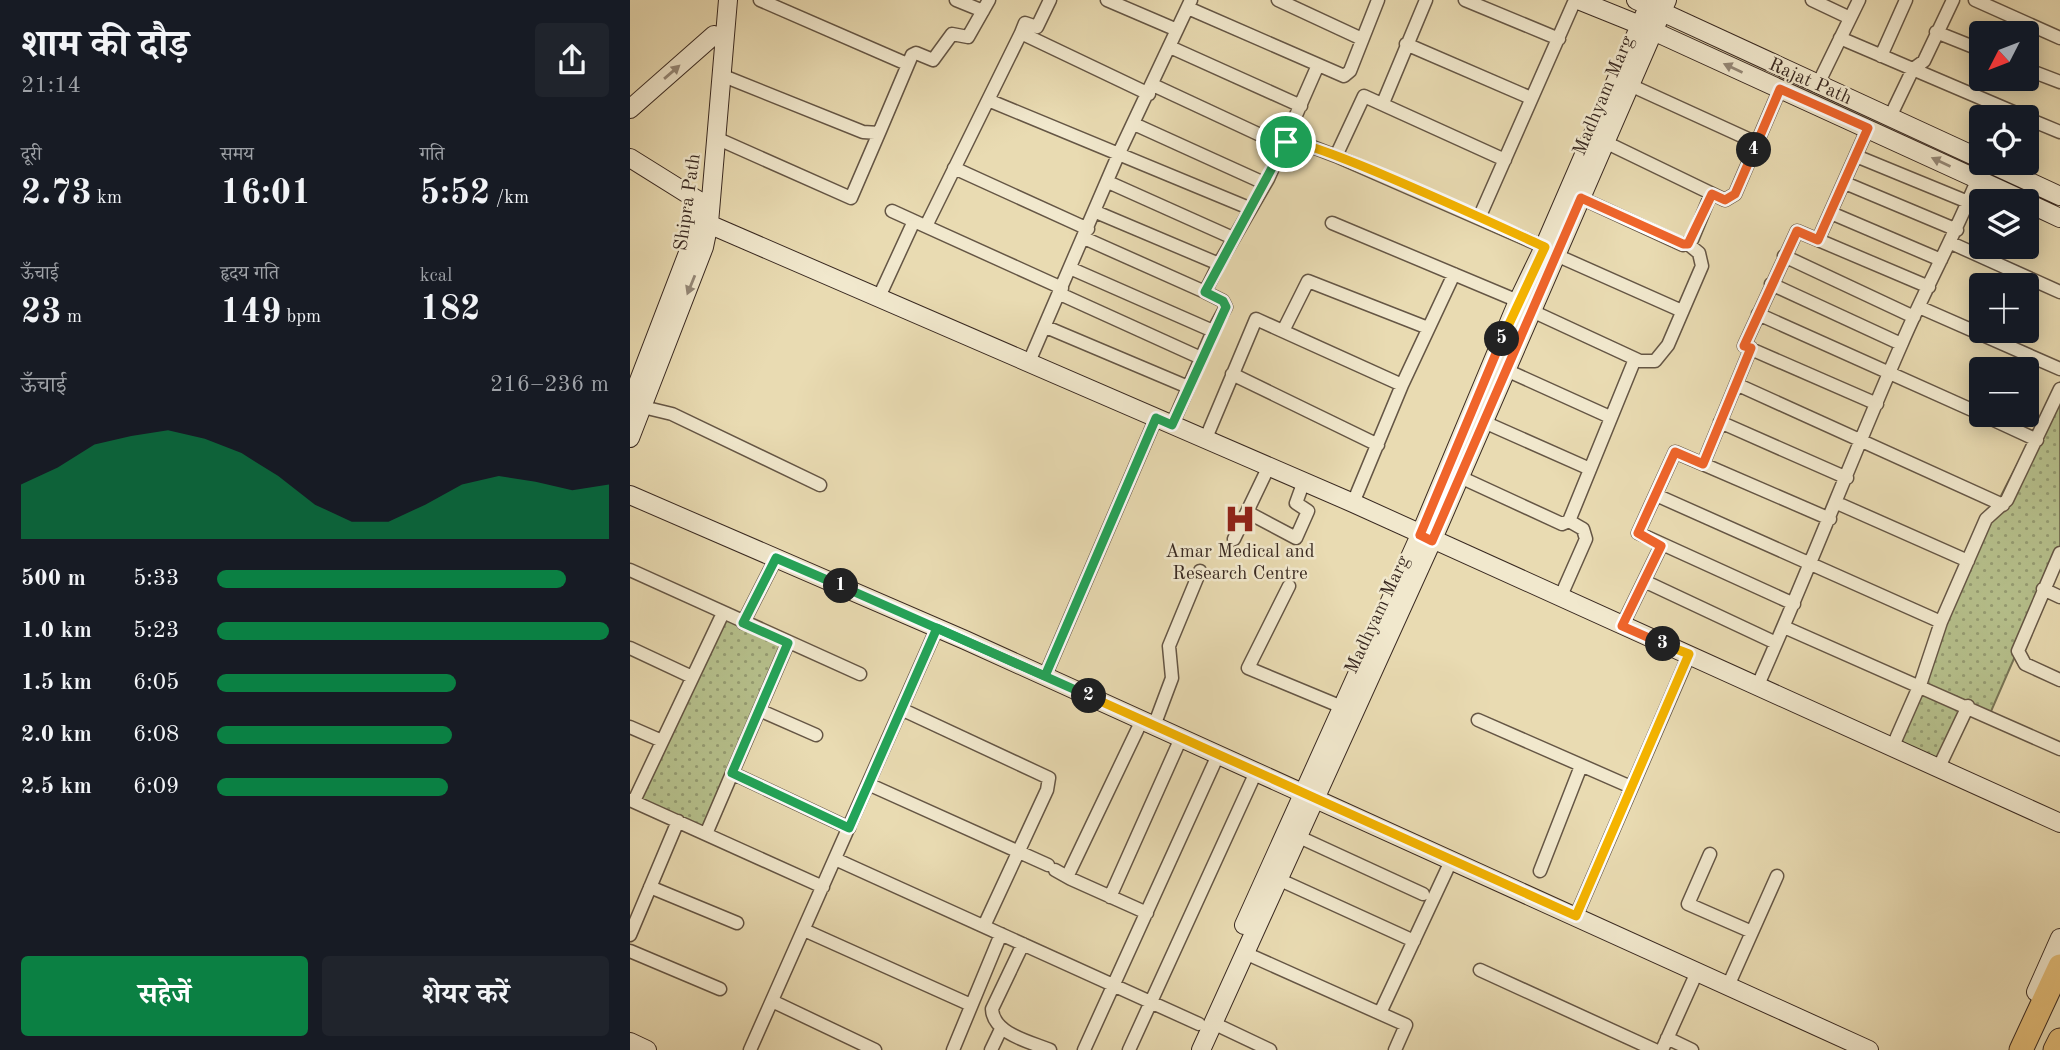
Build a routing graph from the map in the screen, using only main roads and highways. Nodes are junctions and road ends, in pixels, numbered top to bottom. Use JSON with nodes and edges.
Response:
{"nodes":[{"id":1,"x":2060,"y":966,"type":"edge"},
{"id":2,"x":2060,"y":1040,"type":"edge"},
{"id":3,"x":2021,"y":1050,"type":"edge"},
{"id":4,"x":2055,"y":1050,"type":"edge"}],
"edges":[{"from":1,"to":3,"type":"highway"},
{"from":2,"to":4,"type":"highway"}]}
